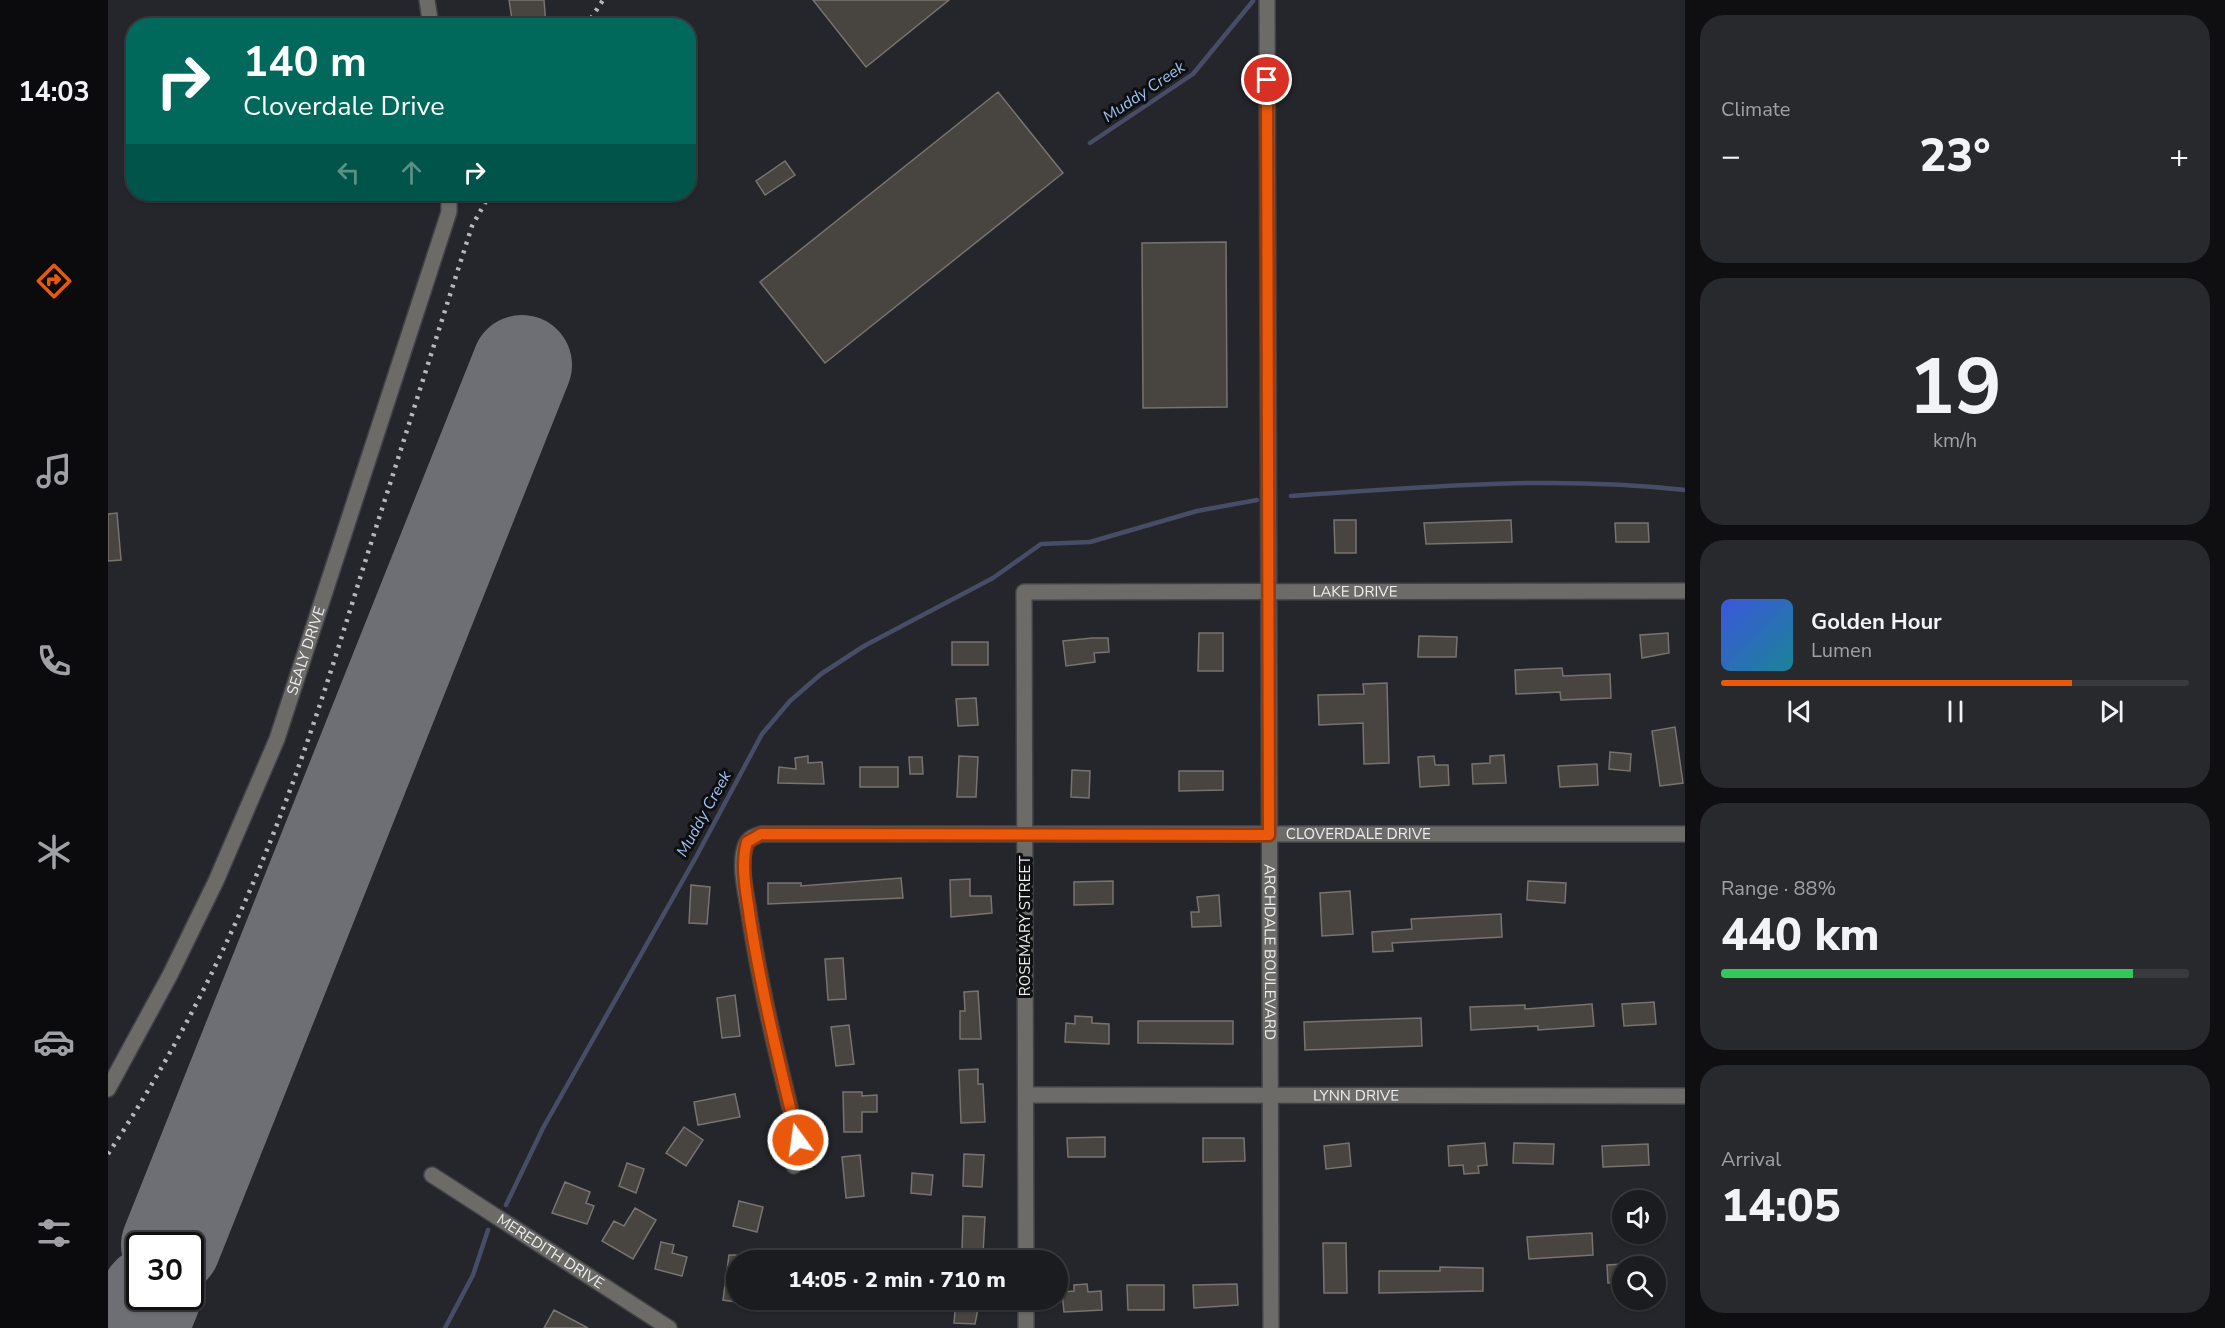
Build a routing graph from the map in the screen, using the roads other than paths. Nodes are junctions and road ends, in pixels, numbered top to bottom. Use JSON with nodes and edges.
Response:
{"nodes":[{"id":1,"x":427,"y":0,"type":"edge"},
{"id":2,"x":1267,"y":0,"type":"edge"},
{"id":3,"x":430,"y":18,"type":"edge"},
{"id":4,"x":449,"y":201,"type":"edge"},
{"id":5,"x":1685,"y":591,"type":"edge"},
{"id":6,"x":1024,"y":592,"type":"joint"},
{"id":7,"x":1269,"y":592,"type":"junction"},
{"id":8,"x":1685,"y":834,"type":"edge"},
{"id":9,"x":1025,"y":835,"type":"junction"},
{"id":10,"x":1269,"y":835,"type":"junction"},
{"id":11,"x":109,"y":1083,"type":"edge"},
{"id":12,"x":1026,"y":1095,"type":"junction"},
{"id":13,"x":1270,"y":1096,"type":"junction"},
{"id":14,"x":1685,"y":1096,"type":"edge"},
{"id":15,"x":794,"y":1166,"type":"dead end"},
{"id":16,"x":432,"y":1174,"type":"dead end"},
{"id":17,"x":1026,"y":1250,"type":"edge"},
{"id":18,"x":1026,"y":1310,"type":"edge"},
{"id":19,"x":669,"y":1328,"type":"edge"},
{"id":20,"x":1026,"y":1328,"type":"edge"},
{"id":21,"x":1272,"y":1328,"type":"edge"}],
"edges":[{"from":1,"to":3,"type":"street"},
{"from":2,"to":7,"type":"street","name":"ARCHDALE BOULEVARD"},
{"from":4,"to":11,"type":"street","name":"SEALY DRIVE"},
{"from":5,"to":7,"type":"street","name":"LAKE DRIVE"},
{"from":6,"to":7,"type":"street","name":"LAKE DRIVE"},
{"from":6,"to":9,"type":"street","name":"ROSEMARY STREET"},
{"from":7,"to":10,"type":"street","name":"ARCHDALE BOULEVARD"},
{"from":8,"to":10,"type":"street","name":"CLOVERDALE DRIVE"},
{"from":9,"to":10,"type":"street","name":"CLOVERDALE DRIVE"},
{"from":9,"to":12,"type":"street","name":"ROSEMARY STREET"},
{"from":9,"to":15,"type":"street","name":"CLOVERDALE DRIVE"},
{"from":10,"to":13,"type":"street","name":"ARCHDALE BOULEVARD"},
{"from":12,"to":13,"type":"street","name":"LYNN DRIVE"},
{"from":12,"to":17,"type":"street","name":"ROSEMARY STREET"},
{"from":13,"to":14,"type":"street","name":"LYNN DRIVE"},
{"from":13,"to":21,"type":"street","name":"ARCHDALE BOULEVARD"},
{"from":16,"to":19,"type":"street","name":"MEREDITH DRIVE"},
{"from":18,"to":20,"type":"street"}]}
